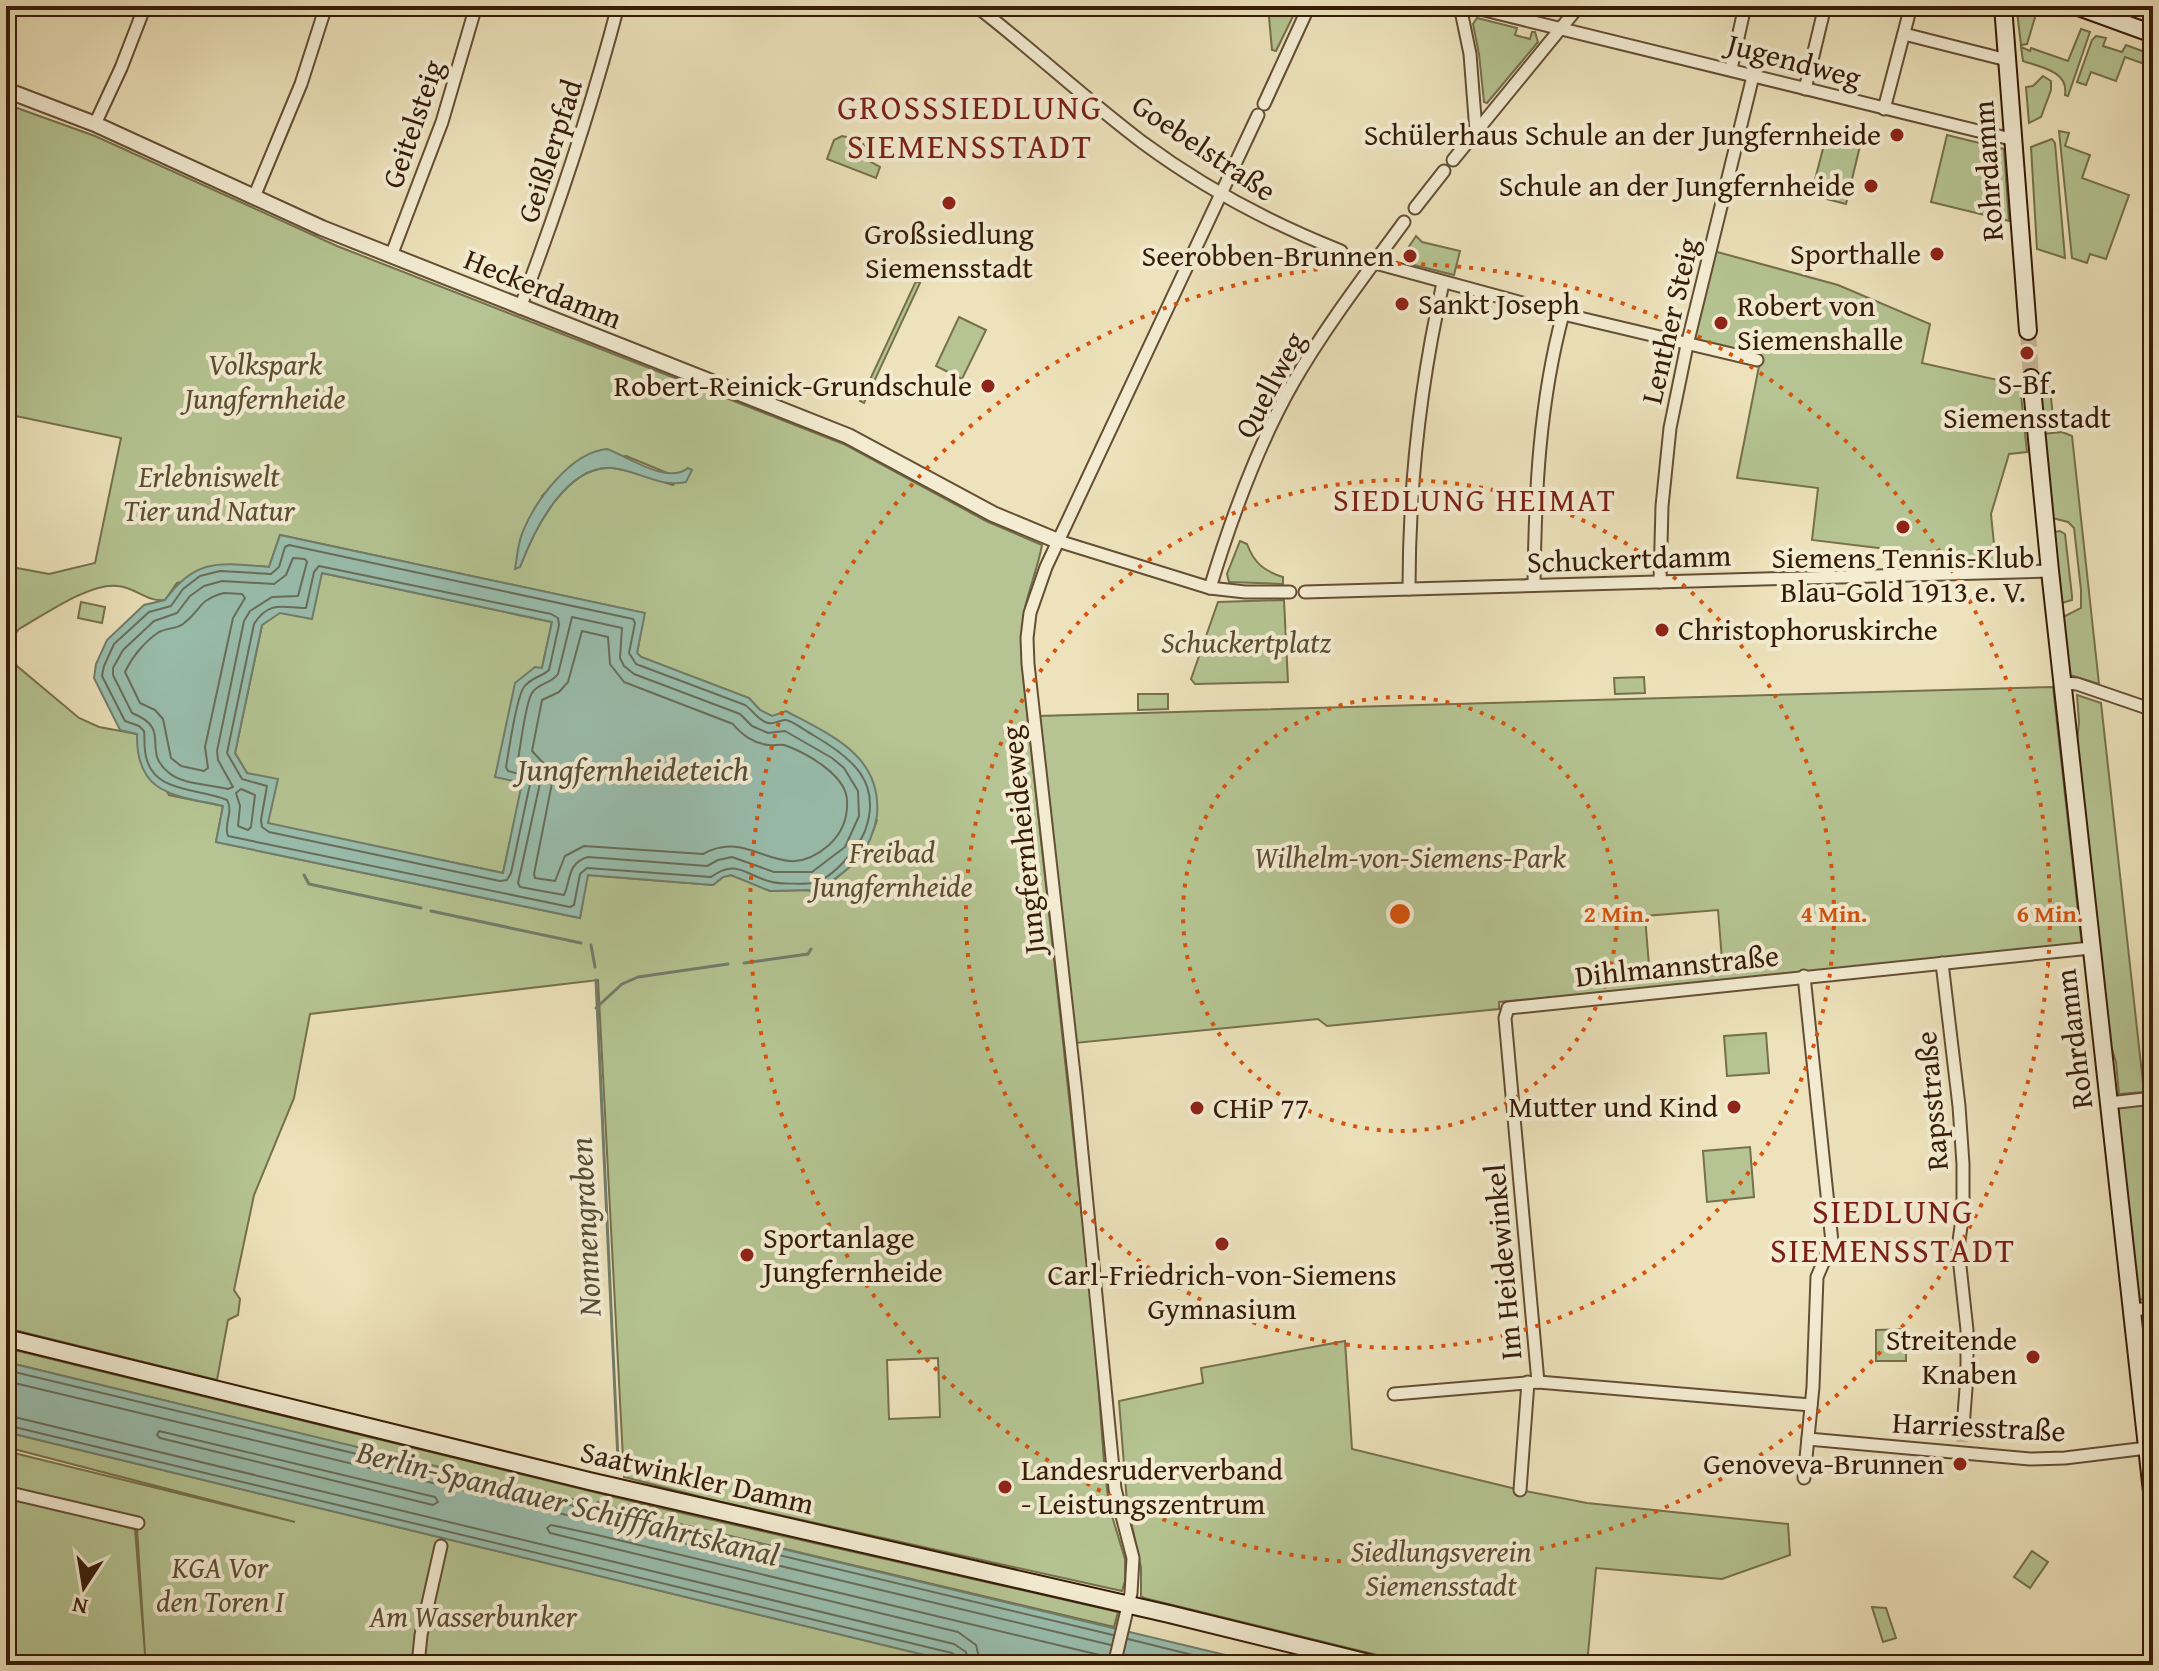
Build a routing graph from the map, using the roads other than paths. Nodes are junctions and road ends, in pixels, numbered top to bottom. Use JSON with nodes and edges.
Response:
{"nodes":[{"id":1,"x":145,"y":6,"type":"edge"},
{"id":2,"x":326,"y":6,"type":"edge"},
{"id":3,"x":476,"y":6,"type":"edge"},
{"id":4,"x":618,"y":6,"type":"edge"},
{"id":5,"x":976,"y":6,"type":"edge"},
{"id":6,"x":1309,"y":6,"type":"edge"},
{"id":7,"x":1460,"y":6,"type":"edge"},
{"id":8,"x":1468,"y":6,"type":"edge"},
{"id":9,"x":1579,"y":6,"type":"edge"},
{"id":10,"x":1745,"y":6,"type":"edge"},
{"id":11,"x":1825,"y":6,"type":"edge"},
{"id":12,"x":1911,"y":6,"type":"edge"},
{"id":13,"x":2003,"y":6,"type":"edge"},
{"id":14,"x":2076,"y":6,"type":"edge"},
{"id":15,"x":1560,"y":28,"type":"junction"},
{"id":16,"x":1904,"y":34,"type":"junction"},
{"id":17,"x":2153,"y":34,"type":"edge"},
{"id":18,"x":2007,"y":60,"type":"junction"},
{"id":19,"x":1731,"y":69,"type":"junction"},
{"id":20,"x":1753,"y":76,"type":"junction"},
{"id":21,"x":1805,"y":89,"type":"junction"},
{"id":22,"x":6,"y":90,"type":"edge"},
{"id":23,"x":1884,"y":109,"type":"junction"},
{"id":24,"x":95,"y":124,"type":"junction"},
{"id":25,"x":1476,"y":131,"type":"junction"},
{"id":26,"x":2015,"y":140,"type":"junction"},
{"id":27,"x":1453,"y":160,"type":"dead end"},
{"id":28,"x":1444,"y":171,"type":"dead end"},
{"id":29,"x":1221,"y":195,"type":"junction"},
{"id":30,"x":254,"y":197,"type":"junction"},
{"id":31,"x":1415,"y":208,"type":"dead end"},
{"id":32,"x":1404,"y":222,"type":"dead end"},
{"id":33,"x":1341,"y":251,"type":"dead end"},
{"id":34,"x":391,"y":256,"type":"junction"},
{"id":35,"x":1357,"y":258,"type":"dead end"},
{"id":36,"x":1373,"y":264,"type":"junction"},
{"id":37,"x":1443,"y":283,"type":"junction"},
{"id":38,"x":520,"y":308,"type":"junction"},
{"id":39,"x":1563,"y":314,"type":"junction"},
{"id":40,"x":2028,"y":331,"type":"tunnel mouth"},
{"id":41,"x":1687,"y":345,"type":"junction"},
{"id":42,"x":1757,"y":360,"type":"dead end"},
{"id":43,"x":2031,"y":378,"type":"tunnel mouth"},
{"id":44,"x":1058,"y":541,"type":"junction"},
{"id":45,"x":2050,"y":571,"type":"junction"},
{"id":46,"x":1660,"y":582,"type":"junction"},
{"id":47,"x":1534,"y":585,"type":"junction"},
{"id":48,"x":1210,"y":588,"type":"junction"},
{"id":49,"x":1409,"y":589,"type":"junction"},
{"id":50,"x":1290,"y":592,"type":"dead end"},
{"id":51,"x":1305,"y":592,"type":"dead end"},
{"id":52,"x":2062,"y":683,"type":"junction"},
{"id":53,"x":2153,"y":710,"type":"edge"},
{"id":54,"x":2091,"y":948,"type":"junction"},
{"id":55,"x":1942,"y":963,"type":"junction"},
{"id":56,"x":1804,"y":976,"type":"junction"},
{"id":57,"x":1508,"y":1008,"type":"joint"},
{"id":58,"x":2153,"y":1098,"type":"edge"},
{"id":59,"x":2109,"y":1103,"type":"junction"},
{"id":60,"x":2153,"y":1308,"type":"edge"},
{"id":61,"x":2132,"y":1310,"type":"junction"},
{"id":62,"x":6,"y":1338,"type":"edge"},
{"id":63,"x":1533,"y":1382,"type":"junction"},
{"id":64,"x":1394,"y":1394,"type":"dead end"},
{"id":65,"x":1811,"y":1405,"type":"junction"},
{"id":66,"x":1963,"y":1427,"type":"tunnel mouth"},
{"id":67,"x":1808,"y":1439,"type":"junction"},
{"id":68,"x":2147,"y":1448,"type":"junction"},
{"id":69,"x":1804,"y":1478,"type":"dead end"},
{"id":70,"x":1520,"y":1490,"type":"dead end"},
{"id":71,"x":6,"y":1492,"type":"edge"},
{"id":72,"x":2153,"y":1501,"type":"edge"},
{"id":73,"x":138,"y":1523,"type":"dead end"},
{"id":74,"x":441,"y":1546,"type":"dead end"},
{"id":75,"x":1127,"y":1610,"type":"junction"},
{"id":76,"x":418,"y":1665,"type":"edge"},
{"id":77,"x":1114,"y":1665,"type":"edge"},
{"id":78,"x":1377,"y":1665,"type":"edge"}],
"edges":[{"from":1,"to":24,"type":"street"},
{"from":2,"to":30,"type":"street"},
{"from":3,"to":34,"type":"street","name":"Geitelsteig"},
{"from":4,"to":38,"type":"street","name":"Geißlerpfad"},
{"from":5,"to":29,"type":"street","name":"Goebelstraße"},
{"from":6,"to":29,"type":"street","name":"Jungfernheideweg"},
{"from":7,"to":25,"type":"street"},
{"from":8,"to":15,"type":"street","name":"Jugendweg"},
{"from":9,"to":15,"type":"street"},
{"from":10,"to":19,"type":"street"},
{"from":11,"to":21,"type":"street"},
{"from":12,"to":16,"type":"street"},
{"from":13,"to":18,"type":"main road","name":"Rohrdamm"},
{"from":14,"to":17,"type":"main road"},
{"from":15,"to":19,"type":"street","name":"Jugendweg"},
{"from":15,"to":25,"type":"street"},
{"from":16,"to":18,"type":"street"},
{"from":16,"to":23,"type":"street"},
{"from":18,"to":26,"type":"main road","name":"Rohrdamm"},
{"from":19,"to":20,"type":"street","name":"Jugendweg"},
{"from":20,"to":21,"type":"street","name":"Jugendweg"},
{"from":20,"to":41,"type":"street","name":"Lenther Steig"},
{"from":21,"to":23,"type":"street","name":"Jugendweg"},
{"from":22,"to":24,"type":"street","name":"Heckerdamm"},
{"from":23,"to":26,"type":"street","name":"Jugendweg"},
{"from":24,"to":30,"type":"street","name":"Heckerdamm"},
{"from":25,"to":27,"type":"street"},
{"from":26,"to":40,"type":"main road","name":"Rohrdamm"},
{"from":28,"to":31,"type":"street"},
{"from":29,"to":33,"type":"street","name":"Goebelstraße"},
{"from":29,"to":44,"type":"street","name":"Jungfernheideweg"},
{"from":30,"to":34,"type":"street","name":"Heckerdamm"},
{"from":32,"to":36,"type":"street","name":"Quellweg"},
{"from":34,"to":38,"type":"street","name":"Heckerdamm"},
{"from":35,"to":36,"type":"street"},
{"from":36,"to":37,"type":"street"},
{"from":36,"to":48,"type":"street","name":"Quellweg"},
{"from":37,"to":39,"type":"street"},
{"from":37,"to":49,"type":"street"},
{"from":38,"to":44,"type":"street","name":"Heckerdamm"},
{"from":39,"to":41,"type":"street"},
{"from":39,"to":47,"type":"street"},
{"from":41,"to":42,"type":"street"},
{"from":41,"to":46,"type":"street","name":"Lenther Steig"},
{"from":43,"to":45,"type":"main road","name":"Rohrdamm"},
{"from":44,"to":48,"type":"street"},
{"from":44,"to":75,"type":"street","name":"Jungfernheideweg"},
{"from":45,"to":46,"type":"street","name":"Schuckertdamm"},
{"from":45,"to":52,"type":"main road","name":"Rohrdamm"},
{"from":46,"to":47,"type":"street","name":"Schuckertdamm"},
{"from":47,"to":49,"type":"street","name":"Schuckertdamm"},
{"from":48,"to":50,"type":"street"},
{"from":49,"to":51,"type":"street","name":"Schuckertdamm"},
{"from":52,"to":53,"type":"street"},
{"from":52,"to":54,"type":"main road","name":"Rohrdamm"},
{"from":54,"to":55,"type":"street","name":"Dihlmannstraße"},
{"from":54,"to":59,"type":"main road","name":"Rohrdamm"},
{"from":55,"to":56,"type":"street","name":"Dihlmannstraße"},
{"from":55,"to":66,"type":"street","name":"Rapsstraße"},
{"from":56,"to":57,"type":"street","name":"Dihlmannstraße"},
{"from":56,"to":65,"type":"street"},
{"from":57,"to":63,"type":"street","name":"Im Heidewinkel"},
{"from":58,"to":59,"type":"street"},
{"from":59,"to":61,"type":"main road","name":"Rohrdamm"},
{"from":60,"to":61,"type":"street"},
{"from":61,"to":68,"type":"main road","name":"Rohrdamm"},
{"from":62,"to":75,"type":"main road","name":"Saatwinkler Damm"},
{"from":63,"to":64,"type":"street"},
{"from":63,"to":65,"type":"street","name":"Im Heidewinkel"},
{"from":63,"to":70,"type":"street","name":"Im Heidewinkel"},
{"from":65,"to":67,"type":"street"},
{"from":67,"to":68,"type":"street","name":"Harriesstraße"},
{"from":67,"to":69,"type":"street"},
{"from":68,"to":72,"type":"main road","name":"Rohrdamm"},
{"from":71,"to":73,"type":"street"},
{"from":74,"to":76,"type":"street"},
{"from":75,"to":77,"type":"street","name":"Jungfernheideweg"},
{"from":75,"to":78,"type":"main road","name":"Saatwinkler Damm"}]}
